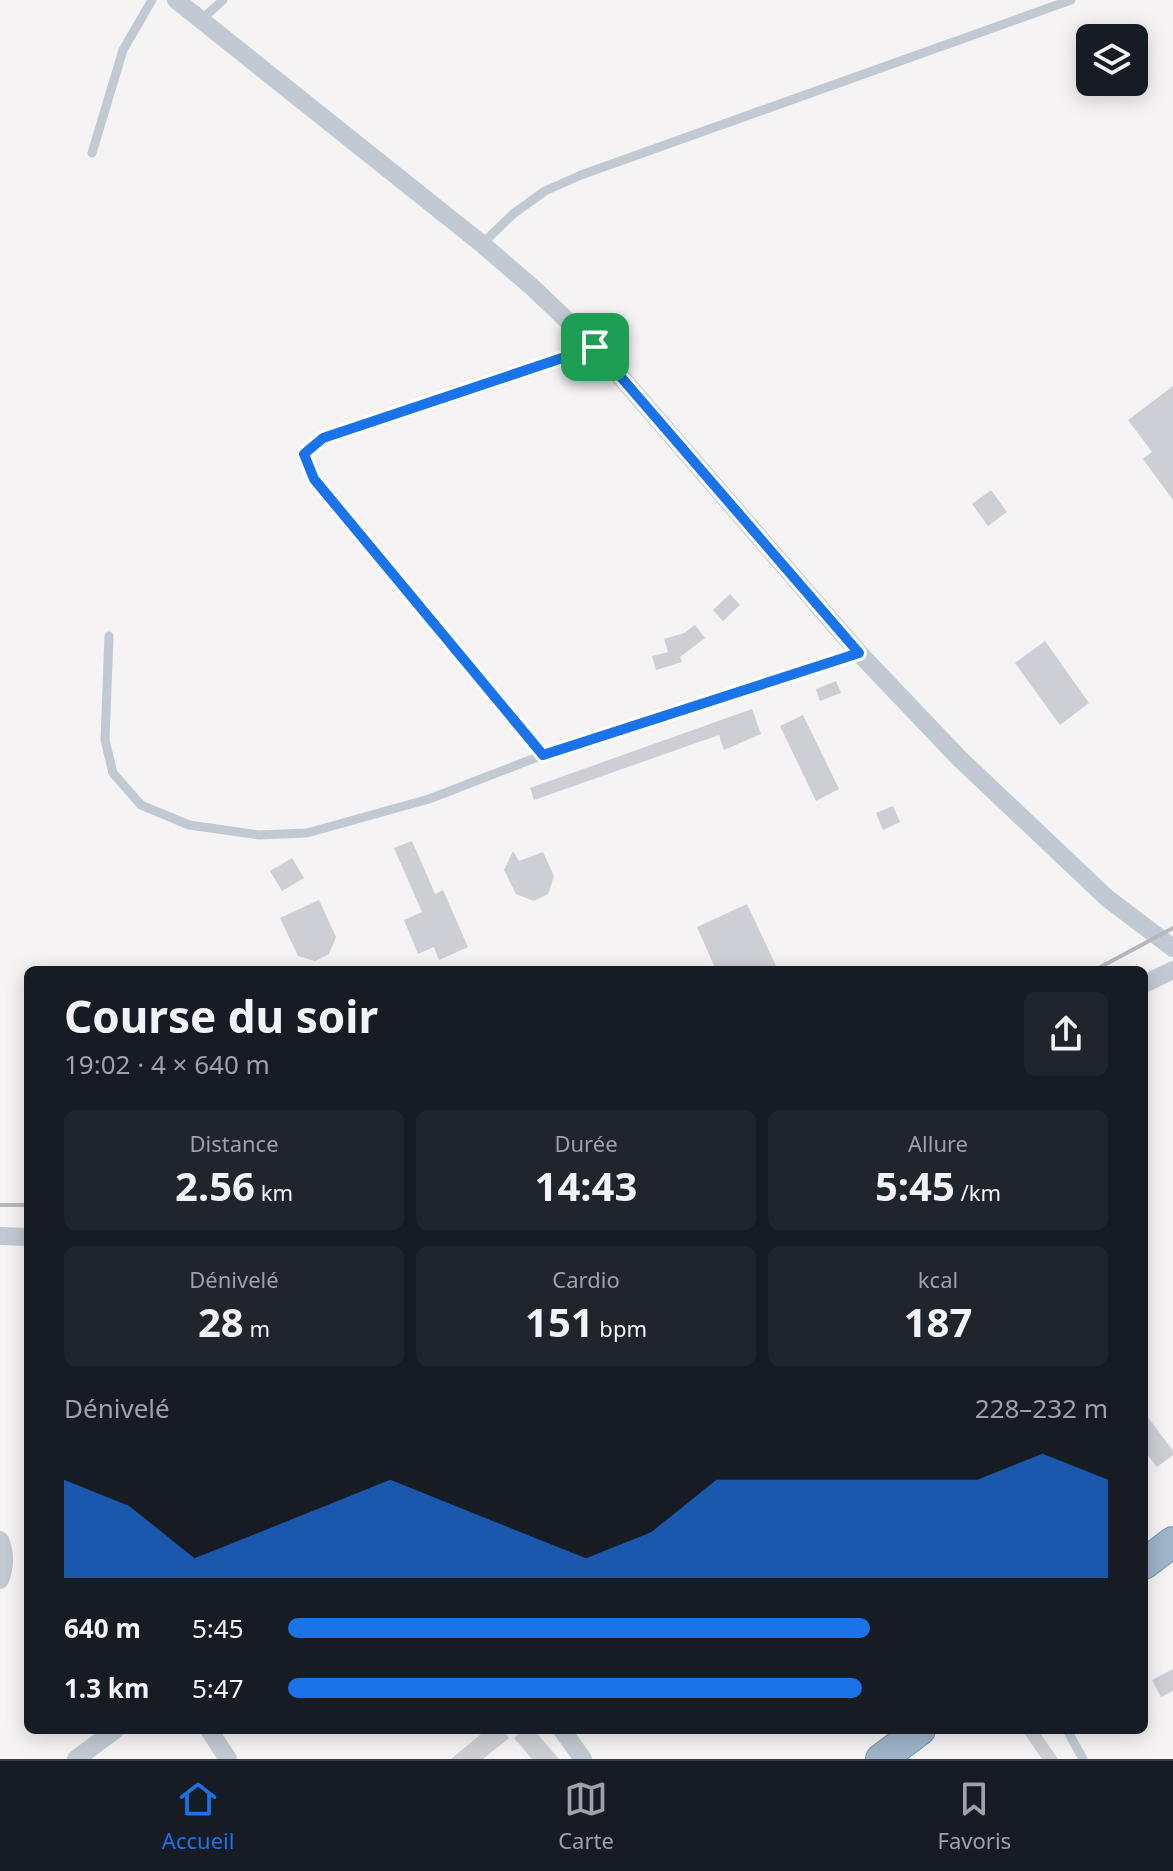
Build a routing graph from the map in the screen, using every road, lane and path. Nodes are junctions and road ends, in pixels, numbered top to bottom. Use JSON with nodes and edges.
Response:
{"nodes":[{"id":1,"x":152,"y":0,"type":"edge"},
{"id":2,"x":176,"y":0,"type":"edge"},
{"id":3,"x":223,"y":0,"type":"edge"},
{"id":4,"x":1071,"y":0,"type":"edge"},
{"id":5,"x":201,"y":20,"type":"junction"},
{"id":6,"x":92,"y":153,"type":"dead end"},
{"id":7,"x":482,"y":244,"type":"junction"},
{"id":8,"x":595,"y":347,"type":"junction"},
{"id":9,"x":109,"y":636,"type":"dead end"},
{"id":10,"x":859,"y":653,"type":"junction"},
{"id":11,"x":543,"y":755,"type":"junction"},
{"id":12,"x":1173,"y":948,"type":"edge"},
{"id":13,"x":1173,"y":970,"type":"edge"},
{"id":14,"x":1148,"y":982,"type":"edge"},
{"id":15,"x":0,"y":1236,"type":"edge"},
{"id":16,"x":24,"y":1237,"type":"edge"},
{"id":17,"x":1173,"y":1542,"type":"edge"},
{"id":18,"x":1,"y":1546,"type":"edge"},
{"id":19,"x":1148,"y":1561,"type":"edge"},
{"id":20,"x":0,"y":1580,"type":"edge"},
{"id":21,"x":110,"y":1734,"type":"edge"},
{"id":22,"x":212,"y":1734,"type":"edge"},
{"id":23,"x":565,"y":1734,"type":"edge"},
{"id":24,"x":915,"y":1734,"type":"edge"},
{"id":25,"x":1069,"y":1734,"type":"edge"},
{"id":26,"x":76,"y":1759,"type":"edge"},
{"id":27,"x":228,"y":1759,"type":"edge"},
{"id":28,"x":583,"y":1759,"type":"edge"},
{"id":29,"x":881,"y":1759,"type":"edge"},
{"id":30,"x":1083,"y":1759,"type":"edge"}],
"edges":[{"from":1,"to":6,"type":"lane"},
{"from":2,"to":5,"type":"street"},
{"from":3,"to":5,"type":"lane"},
{"from":4,"to":7,"type":"lane"},
{"from":5,"to":7,"type":"street"},
{"from":7,"to":8,"type":"street"},
{"from":8,"to":10,"type":"street"},
{"from":8,"to":11,"type":"lane"},
{"from":9,"to":11,"type":"lane"},
{"from":10,"to":11,"type":"lane"},
{"from":10,"to":12,"type":"street"},
{"from":13,"to":14,"type":"street"},
{"from":15,"to":16,"type":"street"},
{"from":17,"to":19,"type":"highway"},
{"from":18,"to":20,"type":"street"},
{"from":21,"to":26,"type":"street"},
{"from":22,"to":27,"type":"street"},
{"from":23,"to":28,"type":"street"},
{"from":24,"to":29,"type":"highway"},
{"from":25,"to":30,"type":"lane"}]}
